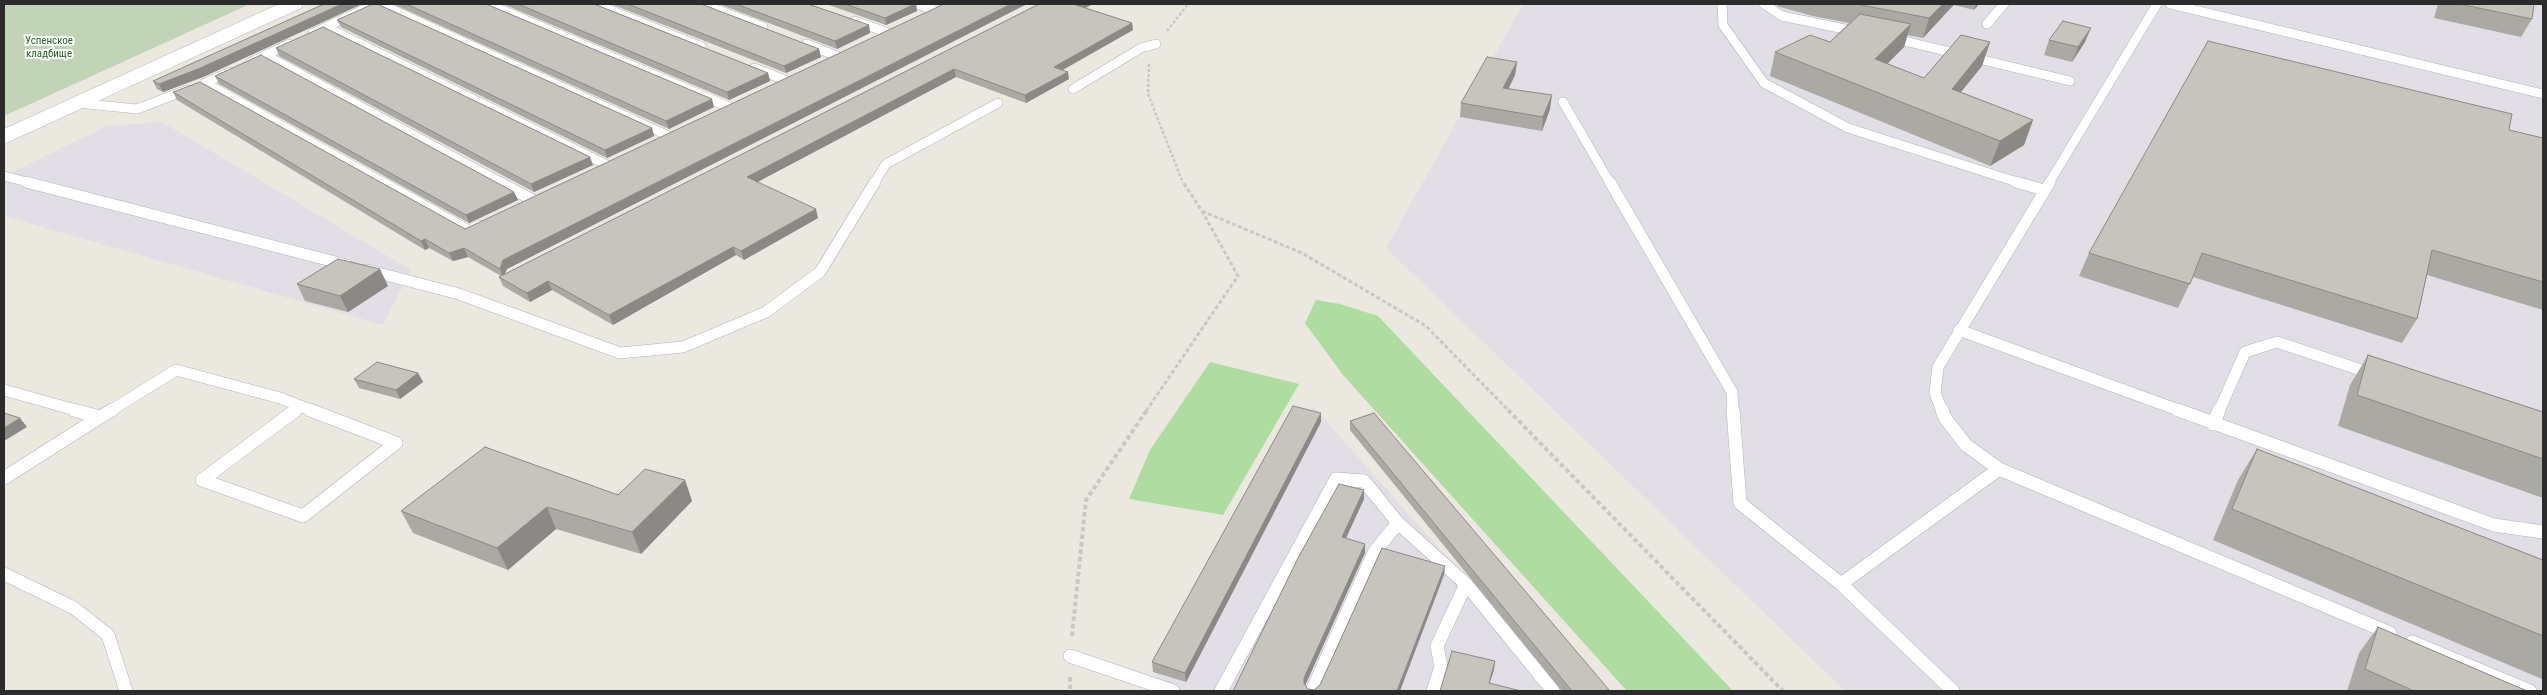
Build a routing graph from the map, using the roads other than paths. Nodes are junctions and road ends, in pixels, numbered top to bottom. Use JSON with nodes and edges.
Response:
{"nodes":[{"id":1,"x":294,"y":4,"type":"edge"},
{"id":2,"x":376,"y":4,"type":"edge"},
{"id":3,"x":380,"y":4,"type":"edge"},
{"id":4,"x":488,"y":4,"type":"edge"},
{"id":5,"x":595,"y":4,"type":"edge"},
{"id":6,"x":702,"y":4,"type":"edge"},
{"id":7,"x":917,"y":4,"type":"edge"},
{"id":8,"x":1722,"y":4,"type":"edge"},
{"id":9,"x":1764,"y":4,"type":"edge"},
{"id":10,"x":2004,"y":4,"type":"edge"},
{"id":11,"x":2157,"y":4,"type":"edge"},
{"id":12,"x":2170,"y":4,"type":"edge"},
{"id":13,"x":842,"y":16,"type":"edge"},
{"id":14,"x":918,"y":17,"type":"edge"},
{"id":15,"x":1987,"y":24,"type":"dead end"},
{"id":16,"x":326,"y":27,"type":"junction"},
{"id":17,"x":774,"y":32,"type":"edge"},
{"id":18,"x":1865,"y":33,"type":"edge"},
{"id":19,"x":1883,"y":36,"type":"edge"},
{"id":20,"x":870,"y":40,"type":"edge"},
{"id":21,"x":801,"y":42,"type":"edge"},
{"id":22,"x":1156,"y":44,"type":"road end"},
{"id":23,"x":713,"y":51,"type":"edge"},
{"id":24,"x":266,"y":55,"type":"junction"},
{"id":25,"x":820,"y":64,"type":"edge"},
{"id":26,"x":749,"y":66,"type":"edge"},
{"id":27,"x":2070,"y":81,"type":"dead end"},
{"id":28,"x":205,"y":83,"type":"junction"},
{"id":29,"x":769,"y":88,"type":"edge"},
{"id":30,"x":1072,"y":89,"type":"dead end"},
{"id":31,"x":2543,"y":94,"type":"edge"},
{"id":32,"x":1563,"y":102,"type":"dead end"},
{"id":33,"x":77,"y":103,"type":"junction"},
{"id":34,"x":998,"y":103,"type":"dead end"},
{"id":35,"x":729,"y":107,"type":"edge"},
{"id":36,"x":669,"y":136,"type":"edge"},
{"id":37,"x":4,"y":137,"type":"edge"},
{"id":38,"x":607,"y":165,"type":"edge"},
{"id":39,"x":4,"y":176,"type":"edge"},
{"id":40,"x":2044,"y":190,"type":"junction"},
{"id":41,"x":533,"y":200,"type":"edge"},
{"id":42,"x":485,"y":223,"type":"edge"},
{"id":43,"x":1959,"y":330,"type":"junction"},
{"id":44,"x":2387,"y":378,"type":"edge"},
{"id":45,"x":4,"y":390,"type":"edge"},
{"id":46,"x":302,"y":406,"type":"junction"},
{"id":47,"x":100,"y":417,"type":"junction"},
{"id":48,"x":2213,"y":424,"type":"junction"},
{"id":49,"x":1999,"y":469,"type":"junction"},
{"id":50,"x":4,"y":478,"type":"edge"},
{"id":51,"x":1398,"y":523,"type":"junction"},
{"id":52,"x":2543,"y":532,"type":"edge"},
{"id":53,"x":4,"y":574,"type":"edge"},
{"id":54,"x":1466,"y":584,"type":"junction"},
{"id":55,"x":1840,"y":584,"type":"junction"},
{"id":56,"x":1070,"y":656,"type":"road end"},
{"id":57,"x":126,"y":691,"type":"edge"},
{"id":58,"x":1174,"y":691,"type":"edge"},
{"id":59,"x":1221,"y":691,"type":"edge"},
{"id":60,"x":1312,"y":691,"type":"edge"},
{"id":61,"x":1434,"y":691,"type":"edge"},
{"id":62,"x":1553,"y":691,"type":"edge"},
{"id":63,"x":1953,"y":691,"type":"edge"},
{"id":64,"x":2530,"y":691,"type":"edge"}],
"edges":[{"from":1,"to":33,"type":"main road"},
{"from":2,"to":16,"type":"lane"},
{"from":3,"to":36,"type":"lane"},
{"from":4,"to":35,"type":"lane"},
{"from":5,"to":23,"type":"lane"},
{"from":6,"to":17,"type":"lane"},
{"from":7,"to":14,"type":"lane"},
{"from":8,"to":40,"type":"lane"},
{"from":9,"to":18,"type":"lane"},
{"from":10,"to":15,"type":"lane"},
{"from":11,"to":40,"type":"lane"},
{"from":12,"to":31,"type":"lane"},
{"from":13,"to":20,"type":"lane"},
{"from":16,"to":24,"type":"lane"},
{"from":16,"to":38,"type":"lane"},
{"from":19,"to":27,"type":"lane"},
{"from":21,"to":25,"type":"lane"},
{"from":22,"to":30,"type":"lane"},
{"from":24,"to":28,"type":"lane"},
{"from":24,"to":41,"type":"lane"},
{"from":26,"to":29,"type":"lane"},
{"from":28,"to":33,"type":"lane"},
{"from":28,"to":42,"type":"lane"},
{"from":32,"to":55,"type":"lane"},
{"from":33,"to":37,"type":"main road"},
{"from":34,"to":39,"type":"lane"},
{"from":40,"to":43,"type":"lane"},
{"from":43,"to":48,"type":"lane"},
{"from":43,"to":49,"type":"lane"},
{"from":44,"to":48,"type":"lane"},
{"from":45,"to":47,"type":"lane"},
{"from":46,"to":46,"type":"lane"},
{"from":46,"to":47,"type":"lane"},
{"from":47,"to":50,"type":"lane"},
{"from":48,"to":52,"type":"lane"},
{"from":49,"to":55,"type":"lane"},
{"from":49,"to":64,"type":"lane"},
{"from":51,"to":54,"type":"lane"},
{"from":51,"to":59,"type":"lane"},
{"from":51,"to":60,"type":"lane"},
{"from":53,"to":57,"type":"lane"},
{"from":54,"to":61,"type":"lane"},
{"from":54,"to":62,"type":"lane"},
{"from":55,"to":63,"type":"lane"},
{"from":56,"to":58,"type":"lane"}]}
